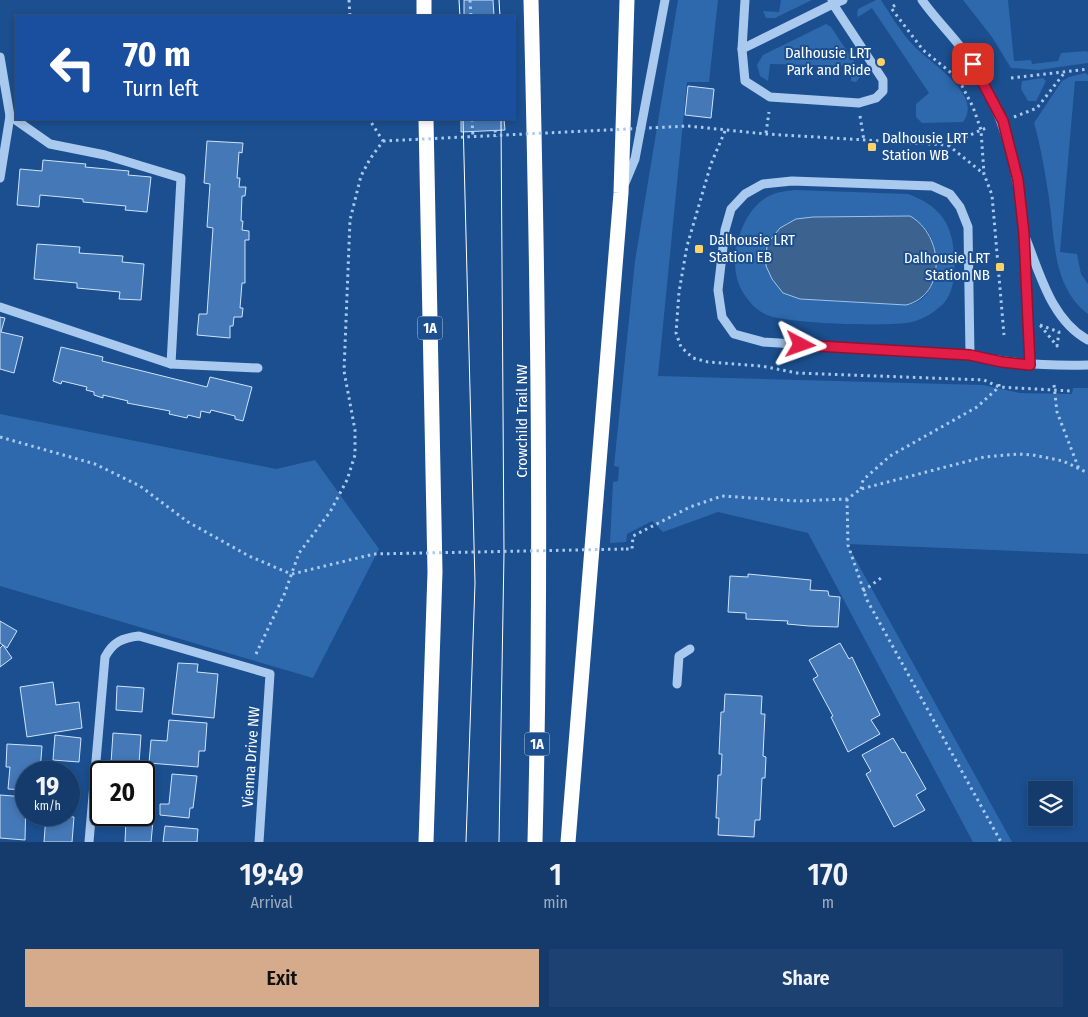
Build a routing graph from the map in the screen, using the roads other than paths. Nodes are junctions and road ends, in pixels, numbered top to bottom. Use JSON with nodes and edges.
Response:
{"nodes":[{"id":1,"x":424,"y":0,"type":"edge"},
{"id":2,"x":531,"y":0,"type":"edge"},
{"id":3,"x":627,"y":0,"type":"edge"},
{"id":4,"x":665,"y":0,"type":"edge"},
{"id":5,"x":745,"y":0,"type":"edge"},
{"id":6,"x":843,"y":0,"type":"edge"},
{"id":7,"x":922,"y":0,"type":"edge"},
{"id":8,"x":833,"y":2,"type":"edge"},
{"id":9,"x":424,"y":15,"type":"edge"},
{"id":10,"x":742,"y":49,"type":"junction"},
{"id":11,"x":0,"y":57,"type":"edge"},
{"id":12,"x":10,"y":116,"type":"junction"},
{"id":13,"x":15,"y":120,"type":"edge"},
{"id":14,"x":16,"y":120,"type":"edge"},
{"id":15,"x":426,"y":120,"type":"edge"},
{"id":16,"x":0,"y":178,"type":"edge"},
{"id":17,"x":621,"y":193,"type":"junction"},
{"id":18,"x":1024,"y":234,"type":"junction"},
{"id":19,"x":0,"y":307,"type":"edge"},
{"id":20,"x":1088,"y":340,"type":"edge"},
{"id":21,"x":970,"y":355,"type":"junction"},
{"id":22,"x":171,"y":364,"type":"junction"},
{"id":23,"x":1030,"y":365,"type":"junction"},
{"id":24,"x":1088,"y":365,"type":"edge"},
{"id":25,"x":258,"y":368,"type":"dead end"},
{"id":26,"x":690,"y":649,"type":"dead end"},
{"id":27,"x":677,"y":684,"type":"dead end"},
{"id":28,"x":89,"y":842,"type":"edge"},
{"id":29,"x":259,"y":842,"type":"edge"},
{"id":30,"x":426,"y":842,"type":"edge"},
{"id":31,"x":535,"y":842,"type":"edge"},
{"id":32,"x":568,"y":842,"type":"edge"}],
"edges":[{"from":1,"to":9,"type":"highway"},
{"from":2,"to":31,"type":"highway","name":"Crowchild Trail NW","number":"1A"},
{"from":3,"to":17,"type":"highway"},
{"from":4,"to":17,"type":"street"},
{"from":5,"to":10,"type":"street"},
{"from":6,"to":8,"type":"street"},
{"from":7,"to":18,"type":"street"},
{"from":8,"to":10,"type":"street"},
{"from":8,"to":10,"type":"street"},
{"from":11,"to":12,"type":"street"},
{"from":12,"to":13,"type":"street"},
{"from":12,"to":16,"type":"street"},
{"from":14,"to":22,"type":"street"},
{"from":15,"to":30,"type":"highway","number":"1A"},
{"from":17,"to":32,"type":"highway"},
{"from":18,"to":20,"type":"street"},
{"from":18,"to":23,"type":"street"},
{"from":19,"to":22,"type":"street"},
{"from":21,"to":21,"type":"street"},
{"from":21,"to":23,"type":"street"},
{"from":22,"to":25,"type":"street"},
{"from":23,"to":24,"type":"street"},
{"from":26,"to":27,"type":"street"},
{"from":28,"to":29,"type":"street","name":"Vienna Drive NW"}]}
